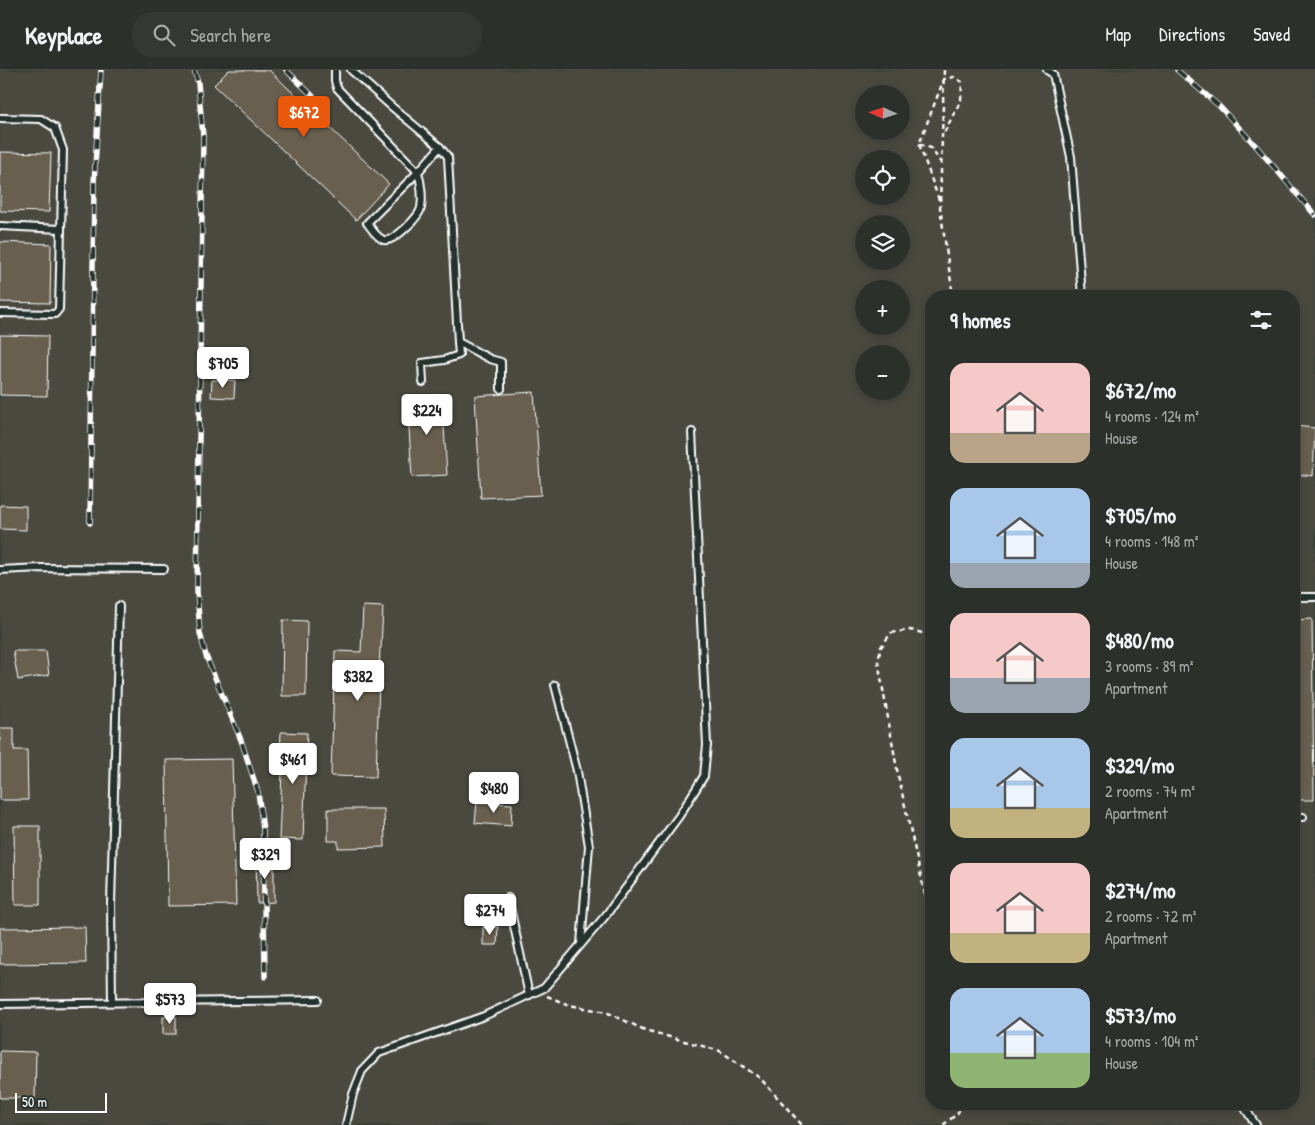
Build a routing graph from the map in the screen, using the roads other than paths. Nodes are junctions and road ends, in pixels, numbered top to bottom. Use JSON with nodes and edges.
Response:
{"nodes":[{"id":1,"x":335,"y":70,"type":"edge"},
{"id":2,"x":351,"y":70,"type":"edge"},
{"id":3,"x":1047,"y":70,"type":"edge"},
{"id":4,"x":0,"y":118,"type":"edge"},
{"id":5,"x":440,"y":147,"type":"junction"},
{"id":6,"x":418,"y":172,"type":"junction"},
{"id":7,"x":0,"y":226,"type":"edge"},
{"id":8,"x":61,"y":229,"type":"junction"},
{"id":9,"x":1082,"y":290,"type":"edge"},
{"id":10,"x":0,"y":313,"type":"edge"},
{"id":11,"x":458,"y":342,"type":"junction"},
{"id":12,"x":423,"y":382,"type":"dead end"},
{"id":13,"x":501,"y":389,"type":"dead end"},
{"id":14,"x":692,"y":432,"type":"dead end"},
{"id":15,"x":164,"y":569,"type":"dead end"},
{"id":16,"x":0,"y":570,"type":"edge"},
{"id":17,"x":1315,"y":596,"type":"edge"},
{"id":18,"x":1300,"y":597,"type":"edge"},
{"id":19,"x":119,"y":606,"type":"dead end"},
{"id":20,"x":555,"y":685,"type":"dead end"},
{"id":21,"x":508,"y":898,"type":"dead end"},
{"id":22,"x":580,"y":945,"type":"junction"},
{"id":23,"x":529,"y":995,"type":"junction"},
{"id":24,"x":318,"y":1000,"type":"dead end"},
{"id":25,"x":112,"y":1002,"type":"junction"},
{"id":26,"x":0,"y":1004,"type":"edge"},
{"id":27,"x":1246,"y":1110,"type":"edge"},
{"id":28,"x":346,"y":1125,"type":"edge"},
{"id":29,"x":1256,"y":1125,"type":"edge"}],
"edges":[{"from":1,"to":6,"type":"lane"},
{"from":2,"to":5,"type":"lane"},
{"from":3,"to":9,"type":"lane"},
{"from":4,"to":8,"type":"lane"},
{"from":5,"to":6,"type":"lane"},
{"from":5,"to":11,"type":"lane"},
{"from":6,"to":6,"type":"lane"},
{"from":7,"to":8,"type":"lane"},
{"from":8,"to":10,"type":"lane"},
{"from":11,"to":12,"type":"lane"},
{"from":11,"to":13,"type":"lane"},
{"from":14,"to":22,"type":"lane"},
{"from":15,"to":16,"type":"lane"},
{"from":17,"to":18,"type":"lane"},
{"from":19,"to":25,"type":"lane"},
{"from":20,"to":22,"type":"lane"},
{"from":21,"to":23,"type":"lane"},
{"from":22,"to":23,"type":"lane"},
{"from":23,"to":28,"type":"lane"},
{"from":24,"to":25,"type":"lane"},
{"from":25,"to":26,"type":"lane"},
{"from":27,"to":29,"type":"lane"}]}
